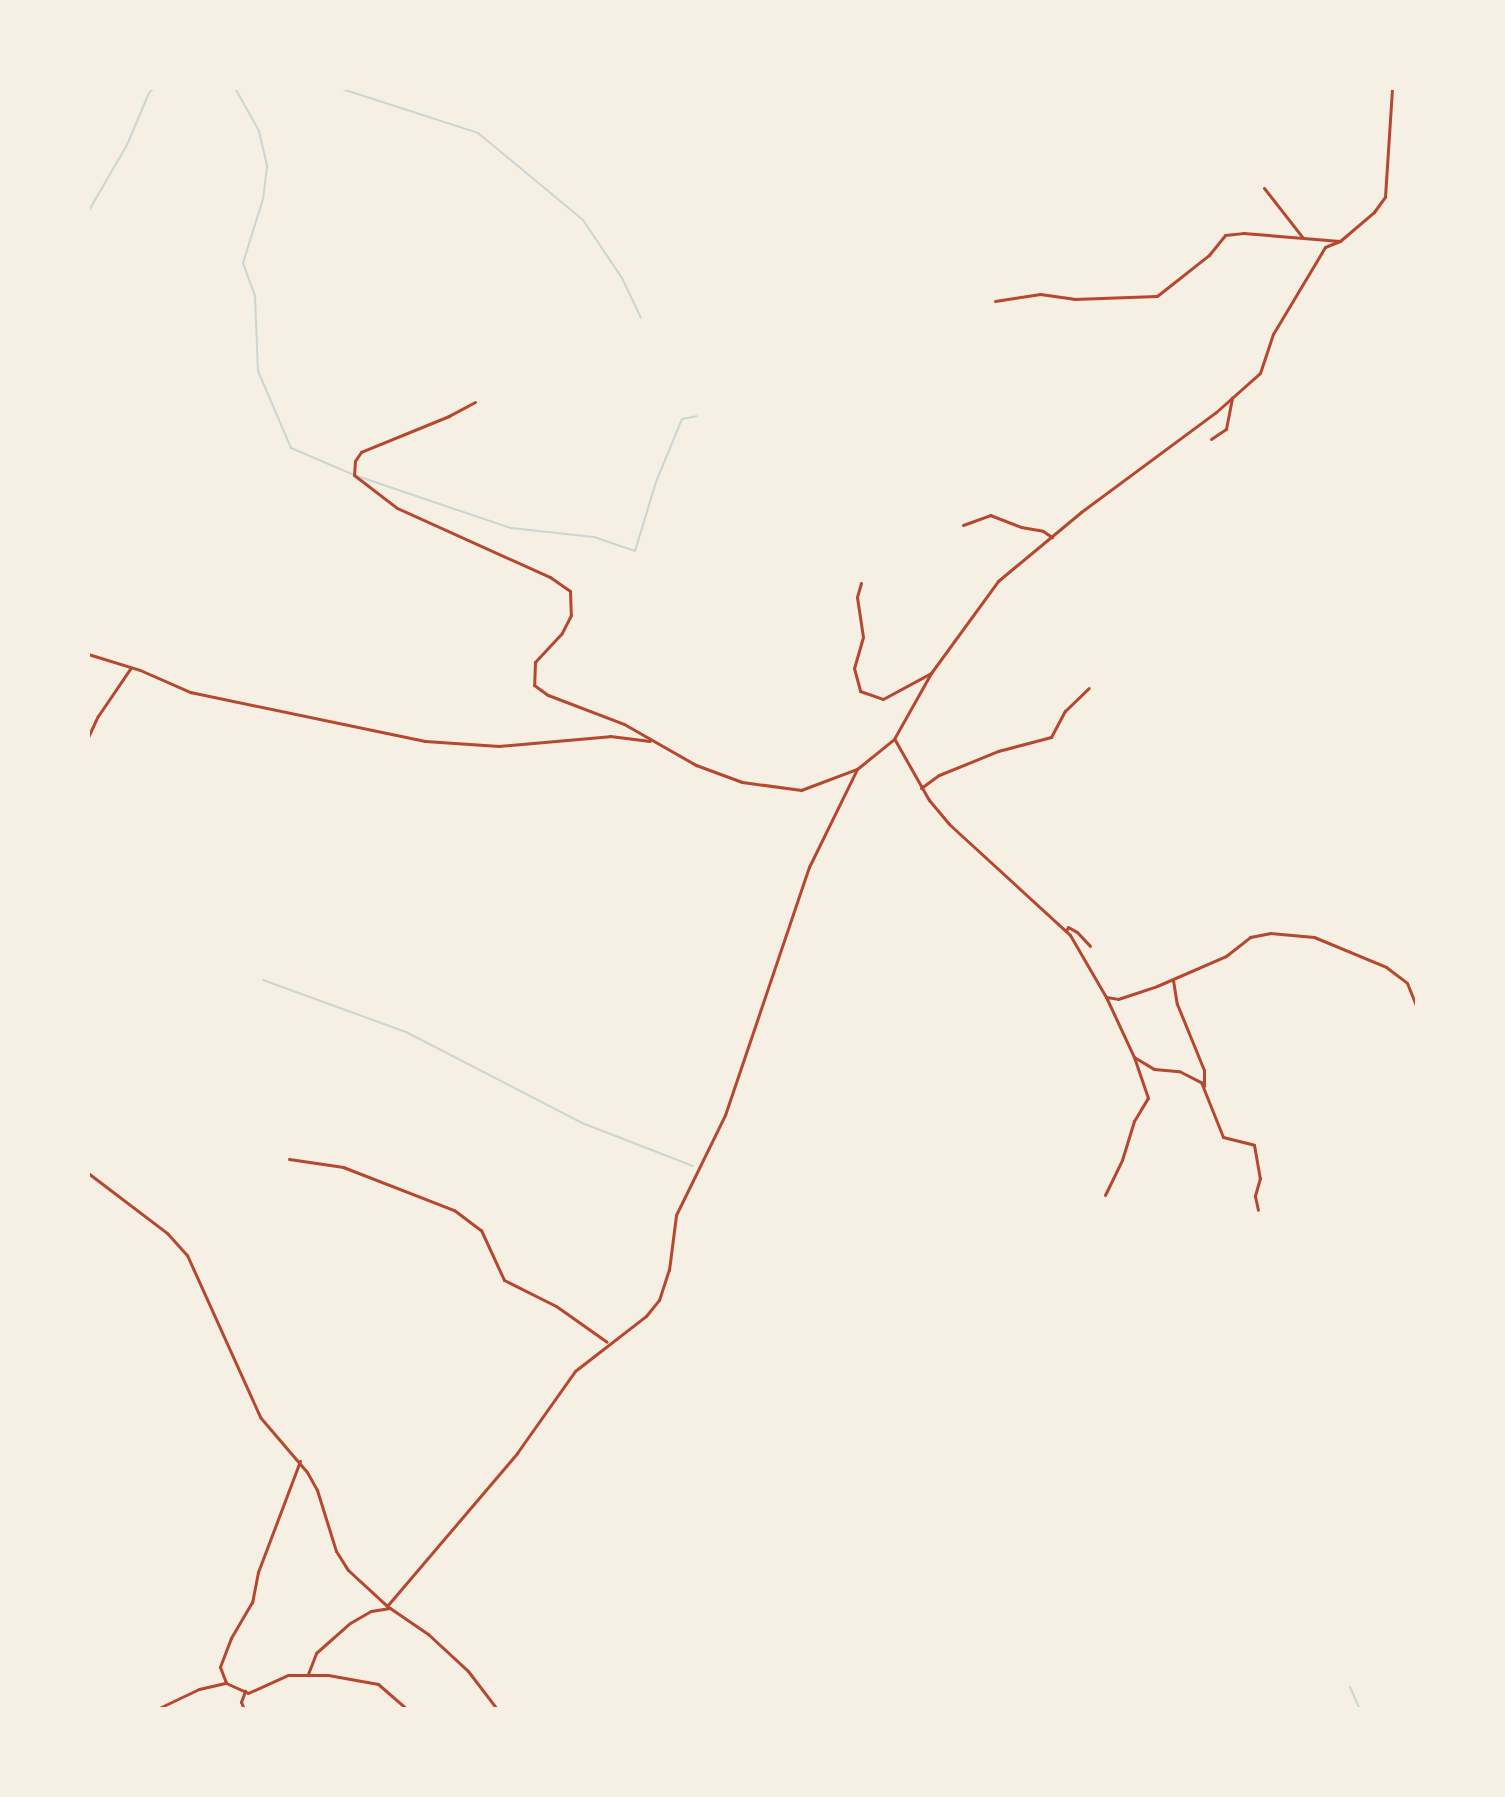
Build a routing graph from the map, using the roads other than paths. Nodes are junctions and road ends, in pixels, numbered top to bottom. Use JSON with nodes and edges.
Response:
{"nodes":[{"id":1,"x":1392,"y":88,"type":"edge"},
{"id":2,"x":1264,"y":188,"type":"dead end"},
{"id":3,"x":1303,"y":238,"type":"junction"},
{"id":4,"x":1340,"y":241,"type":"junction"},
{"id":5,"x":995,"y":301,"type":"dead end"},
{"id":6,"x":1232,"y":398,"type":"junction"},
{"id":7,"x":475,"y":402,"type":"dead end"},
{"id":8,"x":1211,"y":439,"type":"dead end"},
{"id":9,"x":963,"y":525,"type":"dead end"},
{"id":10,"x":1052,"y":537,"type":"junction"},
{"id":11,"x":861,"y":583,"type":"dead end"},
{"id":12,"x":88,"y":654,"type":"edge"},
{"id":13,"x":131,"y":668,"type":"junction"},
{"id":14,"x":931,"y":673,"type":"junction"},
{"id":15,"x":1089,"y":688,"type":"dead end"},
{"id":16,"x":88,"y":737,"type":"edge"},
{"id":17,"x":894,"y":739,"type":"junction"},
{"id":18,"x":654,"y":742,"type":"junction"},
{"id":19,"x":857,"y":769,"type":"junction"},
{"id":20,"x":921,"y":788,"type":"junction"},
{"id":21,"x":1066,"y":931,"type":"junction"},
{"id":22,"x":1090,"y":946,"type":"dead end"},
{"id":23,"x":1173,"y":978,"type":"junction"},
{"id":24,"x":1106,"y":997,"type":"junction"},
{"id":25,"x":1417,"y":1008,"type":"edge"},
{"id":26,"x":1134,"y":1057,"type":"junction"},
{"id":27,"x":1204,"y":1086,"type":"junction"},
{"id":28,"x":289,"y":1159,"type":"dead end"},
{"id":29,"x":88,"y":1173,"type":"edge"},
{"id":30,"x":1105,"y":1195,"type":"dead end"},
{"id":31,"x":1258,"y":1210,"type":"dead end"},
{"id":32,"x":607,"y":1342,"type":"junction"},
{"id":33,"x":300,"y":1461,"type":"junction"},
{"id":34,"x":387,"y":1606,"type":"junction"},
{"id":35,"x":393,"y":1607,"type":"junction"},
{"id":36,"x":308,"y":1674,"type":"junction"},
{"id":37,"x":226,"y":1683,"type":"junction"},
{"id":38,"x":245,"y":1691,"type":"junction"},
{"id":39,"x":157,"y":1709,"type":"edge"},
{"id":40,"x":244,"y":1709,"type":"edge"},
{"id":41,"x":407,"y":1709,"type":"edge"},
{"id":42,"x":497,"y":1709,"type":"edge"}],
"edges":[{"from":1,"to":4,"type":"street"},
{"from":2,"to":3,"type":"street"},
{"from":3,"to":4,"type":"street"},
{"from":3,"to":5,"type":"street"},
{"from":4,"to":6,"type":"street"},
{"from":6,"to":8,"type":"street"},
{"from":6,"to":10,"type":"street"},
{"from":7,"to":18,"type":"street"},
{"from":9,"to":10,"type":"street"},
{"from":10,"to":14,"type":"street"},
{"from":11,"to":14,"type":"street"},
{"from":12,"to":13,"type":"street"},
{"from":13,"to":16,"type":"street"},
{"from":13,"to":18,"type":"street"},
{"from":14,"to":17,"type":"street"},
{"from":15,"to":20,"type":"street"},
{"from":17,"to":19,"type":"street"},
{"from":17,"to":20,"type":"street"},
{"from":18,"to":19,"type":"street"},
{"from":19,"to":32,"type":"street"},
{"from":20,"to":21,"type":"street"},
{"from":21,"to":22,"type":"street"},
{"from":21,"to":24,"type":"street"},
{"from":23,"to":24,"type":"street"},
{"from":23,"to":25,"type":"street"},
{"from":23,"to":27,"type":"street"},
{"from":24,"to":26,"type":"street"},
{"from":26,"to":27,"type":"street"},
{"from":26,"to":30,"type":"street"},
{"from":27,"to":31,"type":"street"},
{"from":28,"to":32,"type":"street"},
{"from":29,"to":33,"type":"street"},
{"from":32,"to":34,"type":"street"},
{"from":33,"to":34,"type":"street"},
{"from":33,"to":37,"type":"street"},
{"from":34,"to":35,"type":"street"},
{"from":35,"to":36,"type":"street"},
{"from":35,"to":42,"type":"street"},
{"from":36,"to":38,"type":"street"},
{"from":36,"to":41,"type":"street"},
{"from":37,"to":38,"type":"street"},
{"from":37,"to":39,"type":"street"},
{"from":38,"to":40,"type":"street"}]}
